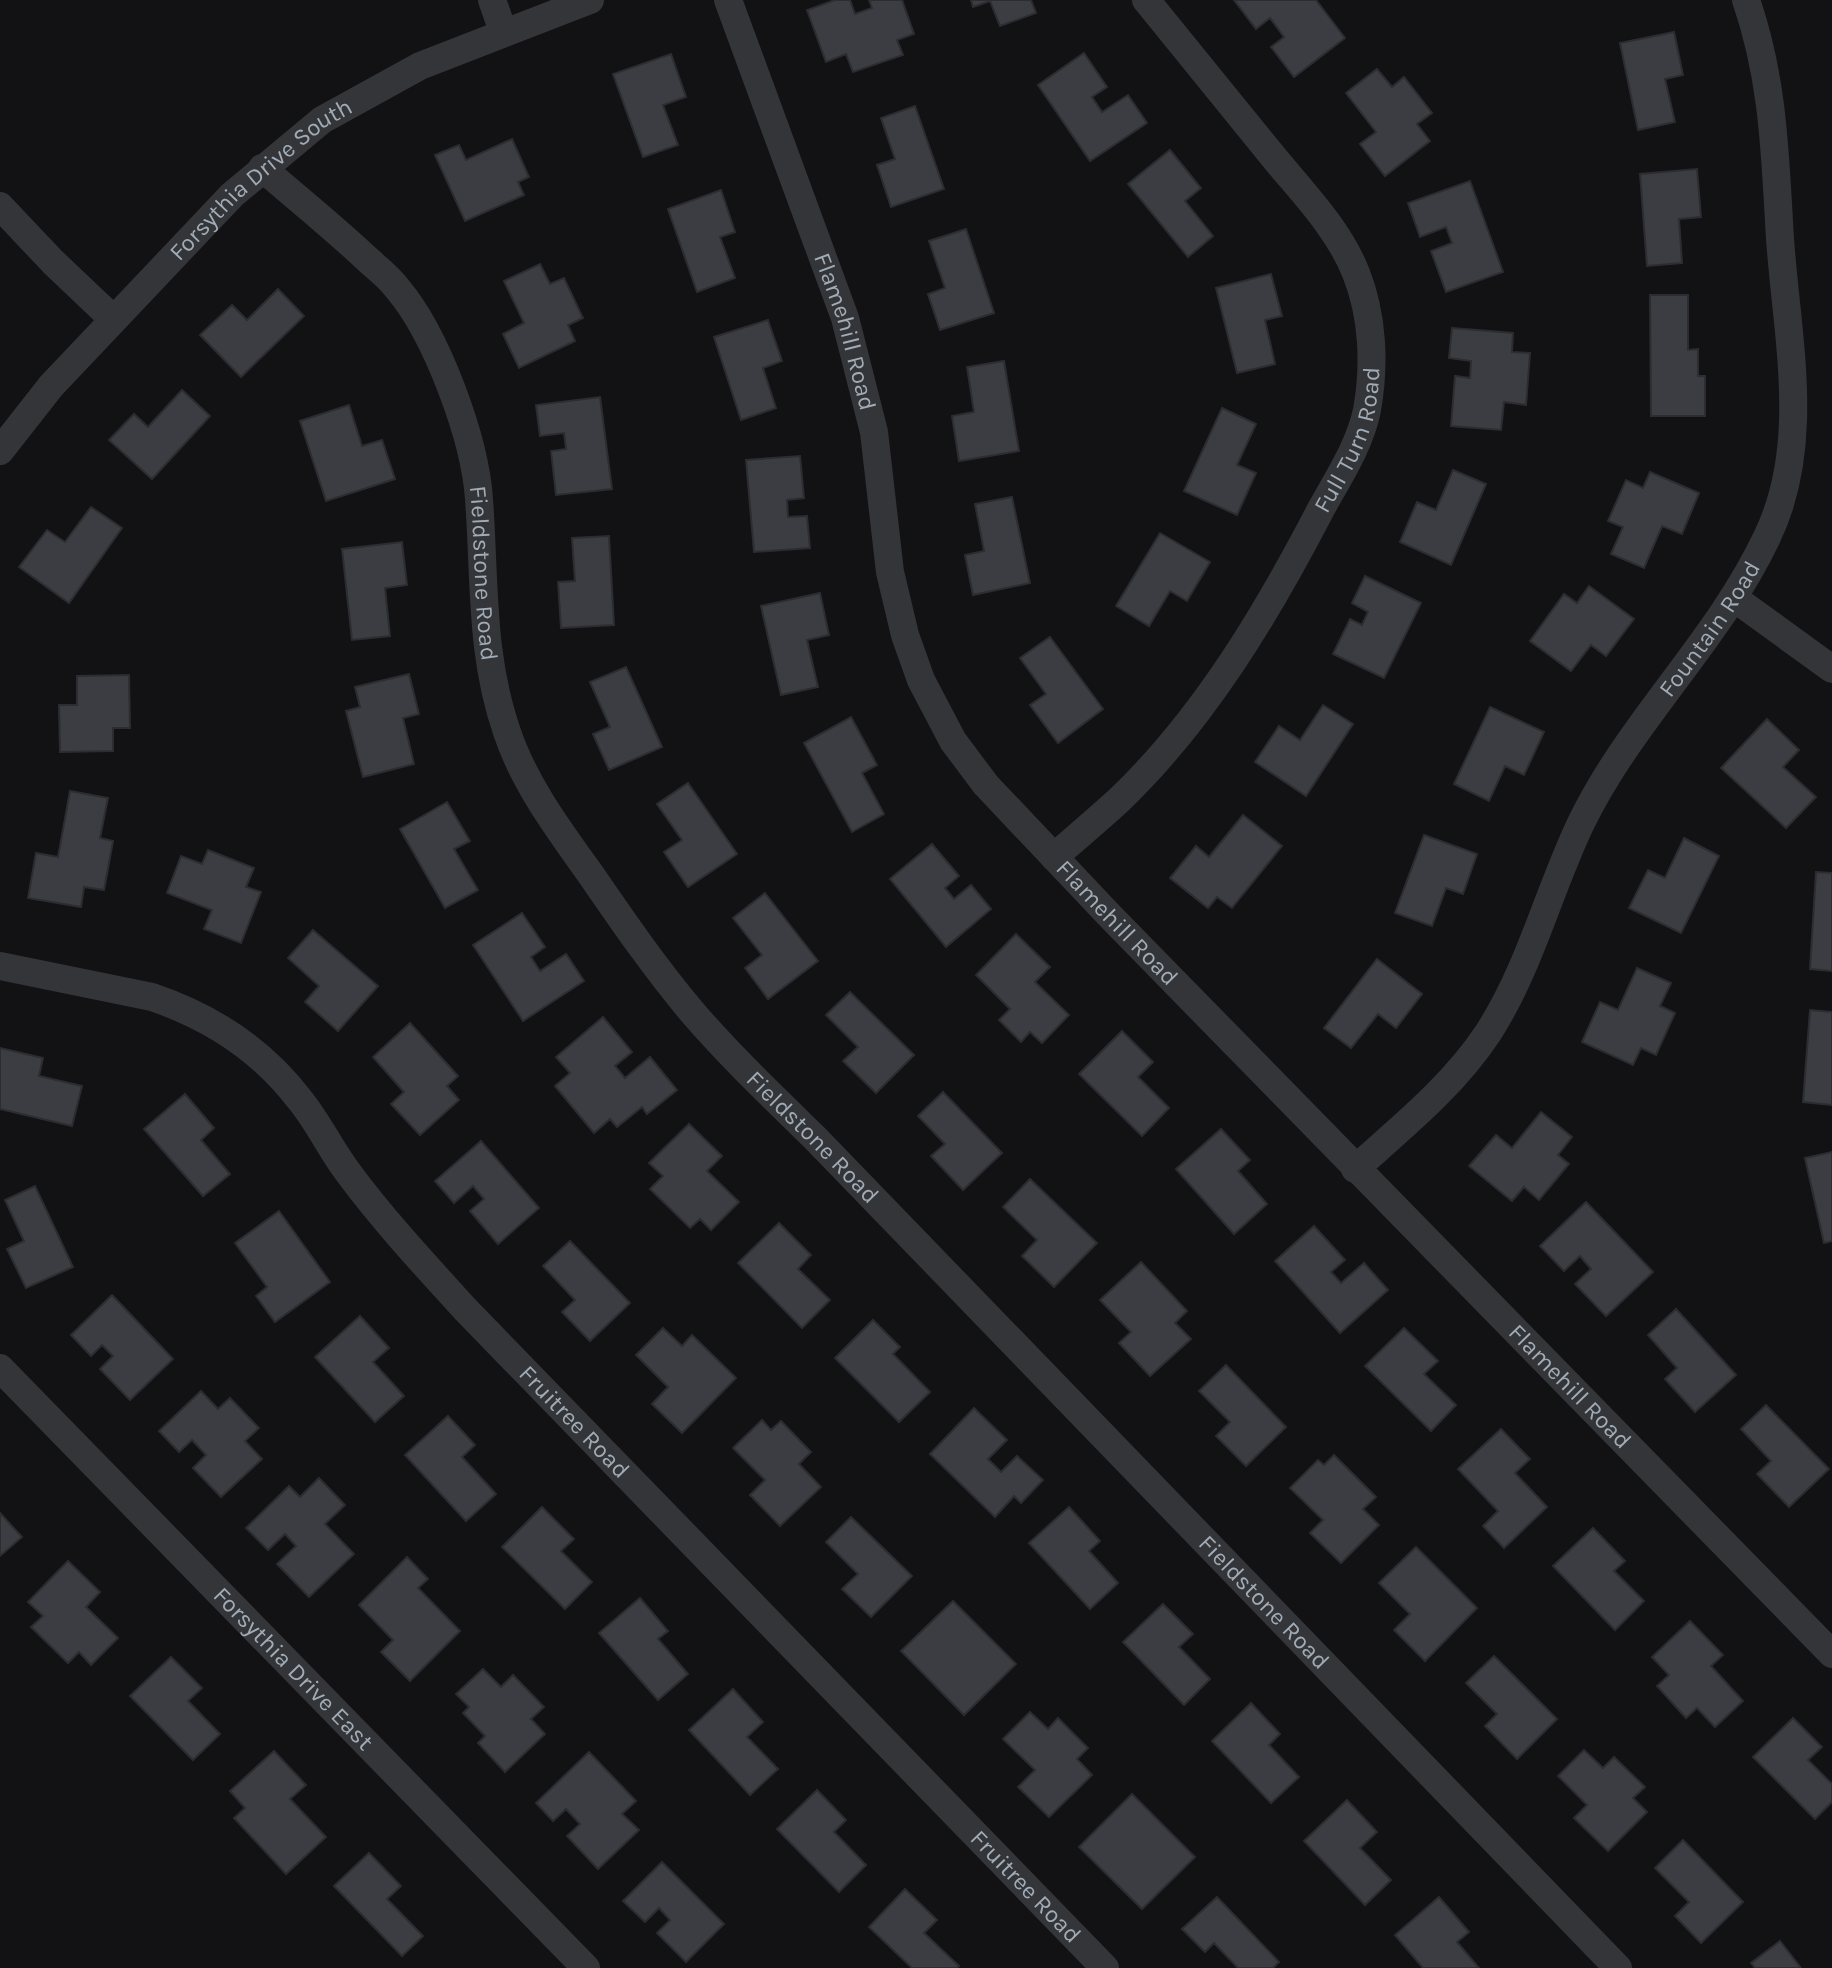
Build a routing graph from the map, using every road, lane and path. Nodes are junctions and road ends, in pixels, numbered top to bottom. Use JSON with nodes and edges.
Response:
{"nodes":[{"id":1,"x":492,"y":0,"type":"edge"},
{"id":2,"x":590,"y":0,"type":"edge"},
{"id":3,"x":728,"y":0,"type":"edge"},
{"id":4,"x":1146,"y":0,"type":"edge"},
{"id":5,"x":1746,"y":0,"type":"edge"},
{"id":6,"x":503,"y":31,"type":"junction"},
{"id":7,"x":262,"y":168,"type":"junction"},
{"id":8,"x":0,"y":206,"type":"edge"},
{"id":9,"x":113,"y":319,"type":"junction"},
{"id":10,"x":0,"y":451,"type":"edge"},
{"id":11,"x":1734,"y":598,"type":"junction"},
{"id":12,"x":1832,"y":669,"type":"edge"},
{"id":13,"x":1054,"y":857,"type":"junction"},
{"id":14,"x":0,"y":966,"type":"edge"},
{"id":15,"x":1355,"y":1169,"type":"junction"},
{"id":16,"x":0,"y":1368,"type":"edge"},
{"id":17,"x":1832,"y":1654,"type":"edge"},
{"id":18,"x":586,"y":1968,"type":"edge"},
{"id":19,"x":1105,"y":1968,"type":"edge"},
{"id":20,"x":1618,"y":1968,"type":"edge"}],
"edges":[{"from":1,"to":6,"type":"street"},
{"from":2,"to":6,"type":"street","name":"Forsythia Drive South"},
{"from":3,"to":13,"type":"street","name":"Flamehill Road"},
{"from":4,"to":13,"type":"street","name":"Full Turn Road"},
{"from":5,"to":11,"type":"street","name":"Fountain Road"},
{"from":6,"to":7,"type":"street","name":"Forsythia Drive South"},
{"from":7,"to":9,"type":"street","name":"Forsythia Drive South"},
{"from":7,"to":20,"type":"street","name":"Fieldstone Road"},
{"from":8,"to":9,"type":"street"},
{"from":9,"to":10,"type":"street","name":"Forsythia Drive South"},
{"from":11,"to":12,"type":"street"},
{"from":11,"to":15,"type":"street","name":"Fountain Road"},
{"from":13,"to":15,"type":"street","name":"Flamehill Road"},
{"from":14,"to":19,"type":"street","name":"Fruitree Road"},
{"from":15,"to":17,"type":"street","name":"Flamehill Road"},
{"from":16,"to":18,"type":"street","name":"Forsythia Drive East"}]}
